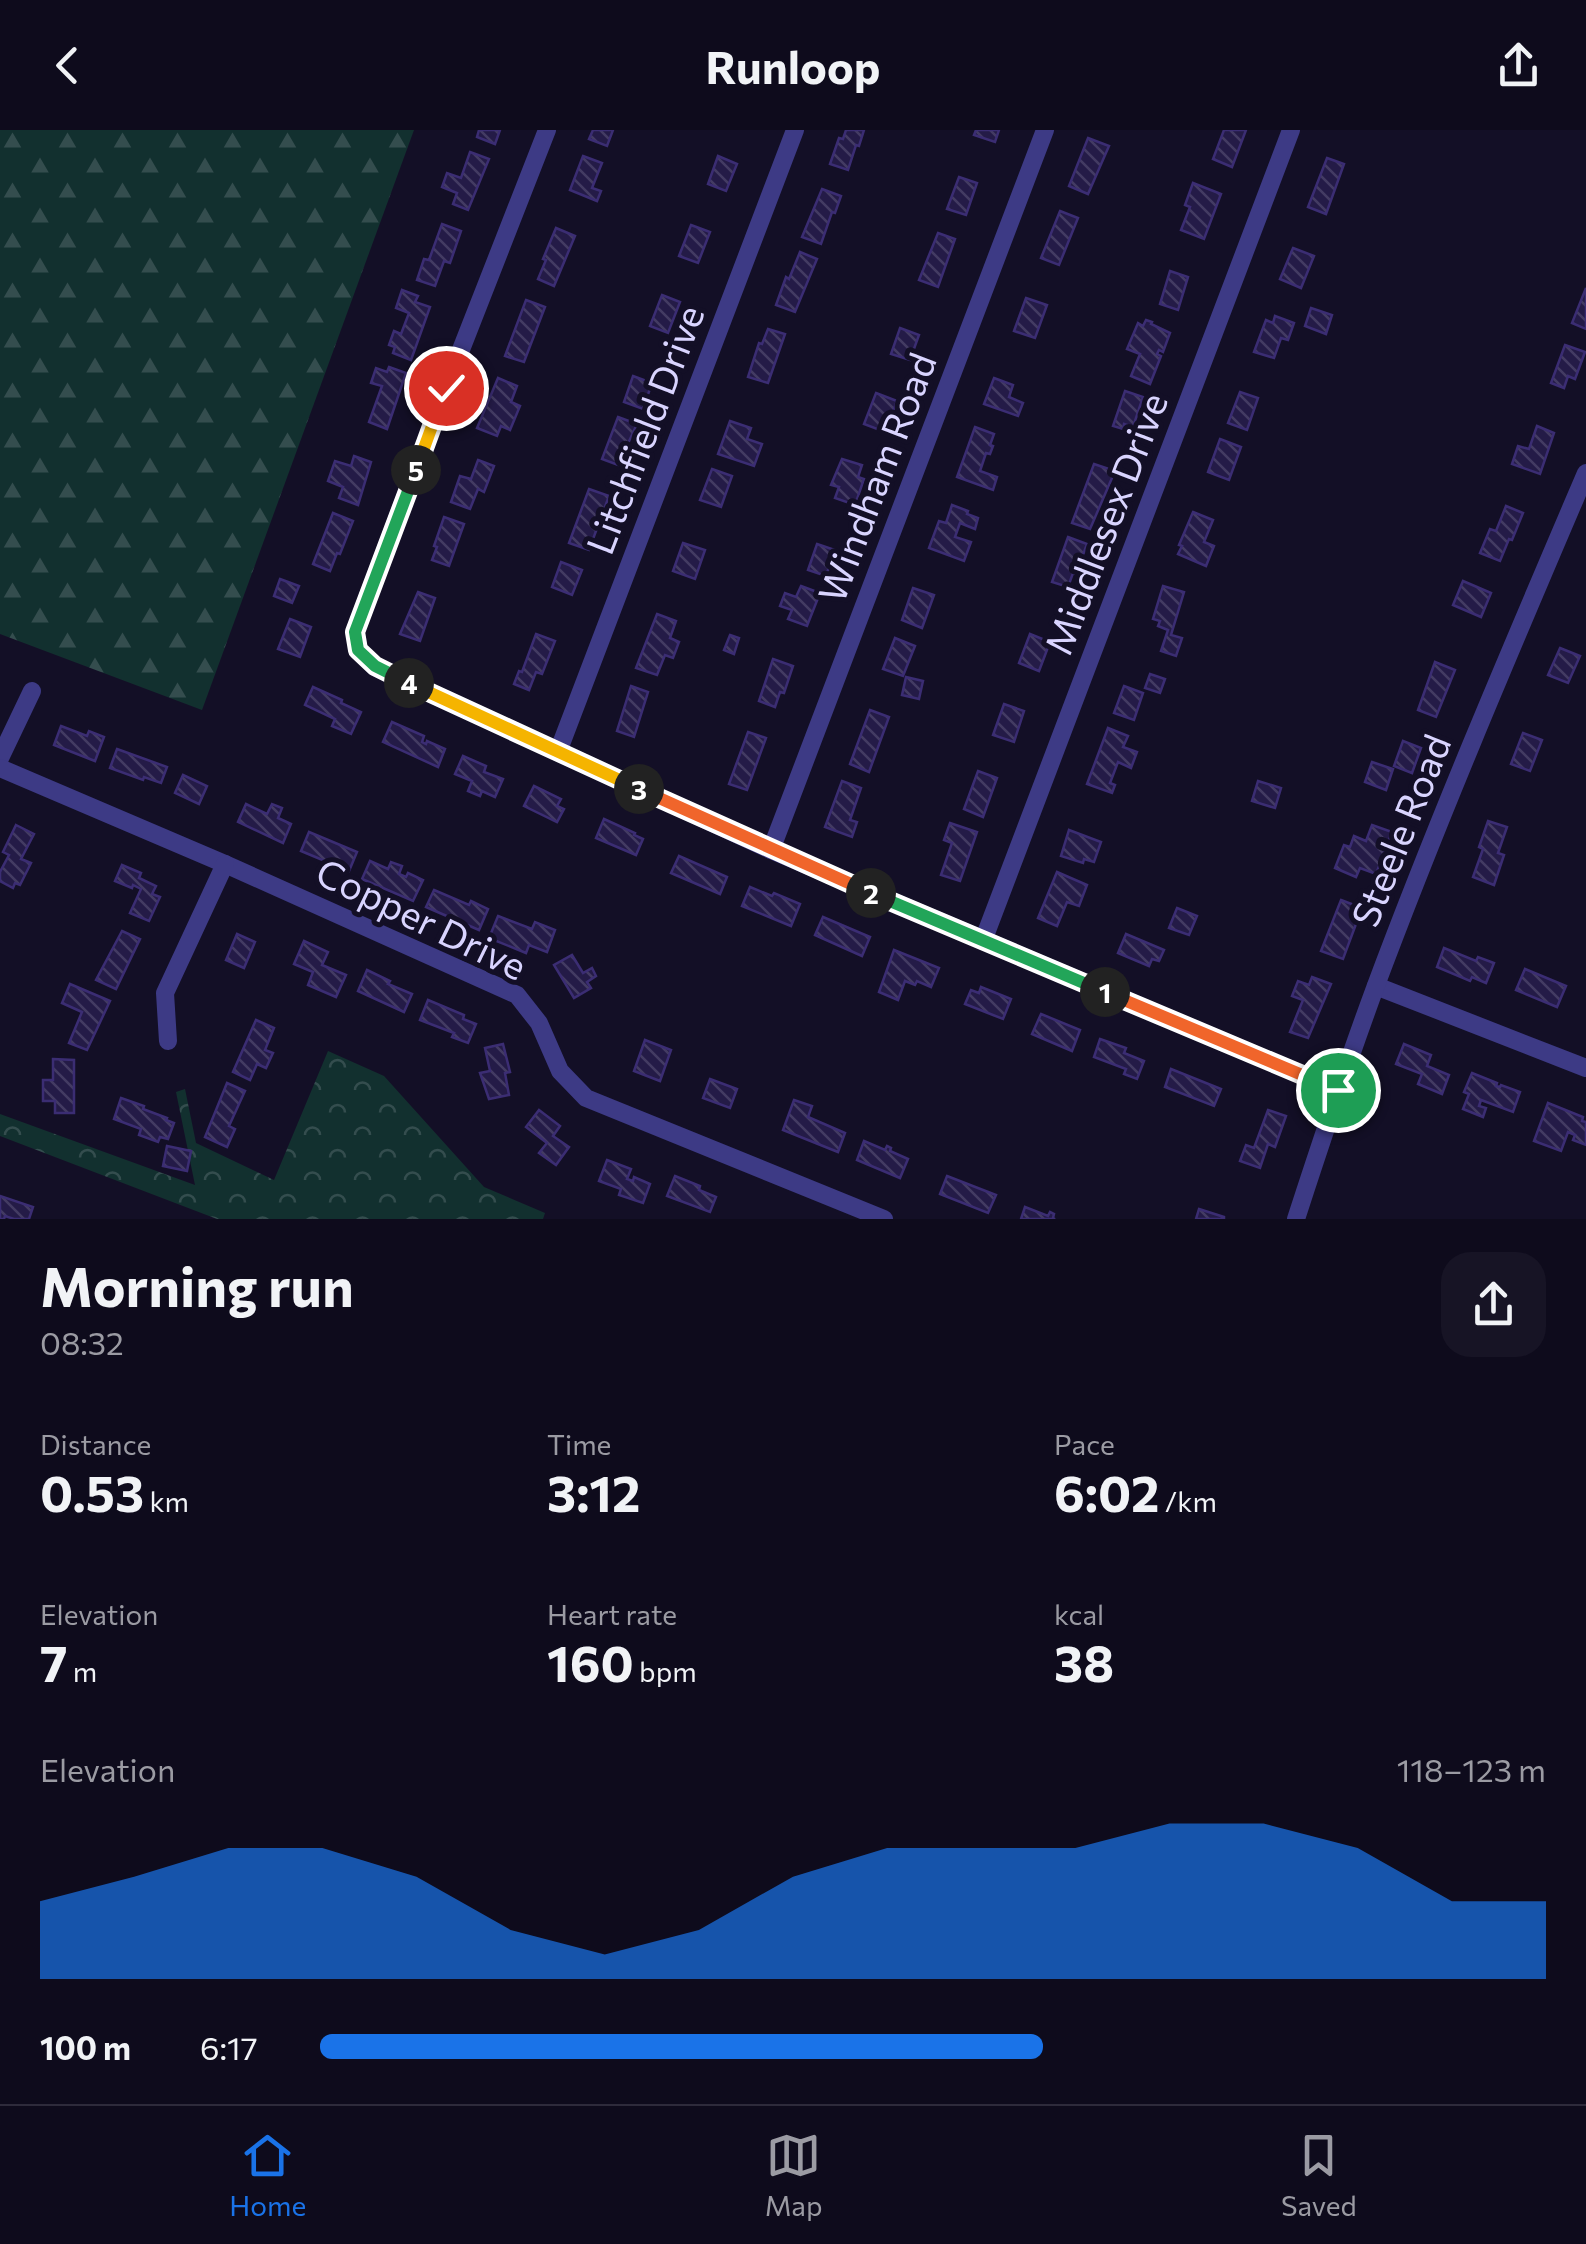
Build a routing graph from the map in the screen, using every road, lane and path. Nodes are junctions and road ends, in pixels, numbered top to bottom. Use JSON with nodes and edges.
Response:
{"nodes":[{"id":1,"x":547,"y":130,"type":"edge"},
{"id":2,"x":795,"y":130,"type":"edge"},
{"id":3,"x":1045,"y":130,"type":"edge"},
{"id":4,"x":1291,"y":130,"type":"edge"},
{"id":5,"x":1586,"y":473,"type":"edge"},
{"id":6,"x":32,"y":691,"type":"dead end"},
{"id":7,"x":558,"y":752,"type":"junction"},
{"id":8,"x":0,"y":758,"type":"edge"},
{"id":9,"x":0,"y":768,"type":"edge"},
{"id":10,"x":771,"y":850,"type":"junction"},
{"id":11,"x":225,"y":864,"type":"junction"},
{"id":12,"x":983,"y":940,"type":"junction"},
{"id":13,"x":1376,"y":986,"type":"junction"},
{"id":14,"x":168,"y":1040,"type":"dead end"},
{"id":15,"x":1586,"y":1068,"type":"edge"},
{"id":16,"x":1338,"y":1090,"type":"junction"},
{"id":17,"x":884,"y":1219,"type":"edge"},
{"id":18,"x":1296,"y":1219,"type":"edge"}],
"edges":[{"from":1,"to":7,"type":"street"},
{"from":2,"to":7,"type":"street","name":"Litchfield Drive"},
{"from":3,"to":10,"type":"street","name":"Windham Road"},
{"from":4,"to":12,"type":"street","name":"Middlesex Drive"},
{"from":5,"to":13,"type":"street","name":"Steele Road"},
{"from":6,"to":8,"type":"street"},
{"from":7,"to":10,"type":"street"},
{"from":9,"to":11,"type":"street","name":"Copper Drive"},
{"from":10,"to":12,"type":"street"},
{"from":11,"to":14,"type":"street"},
{"from":11,"to":17,"type":"street","name":"Copper Drive"},
{"from":12,"to":16,"type":"street"},
{"from":13,"to":15,"type":"street"},
{"from":13,"to":16,"type":"street","name":"Steele Road"},
{"from":16,"to":18,"type":"street","name":"Steele Road"}]}
